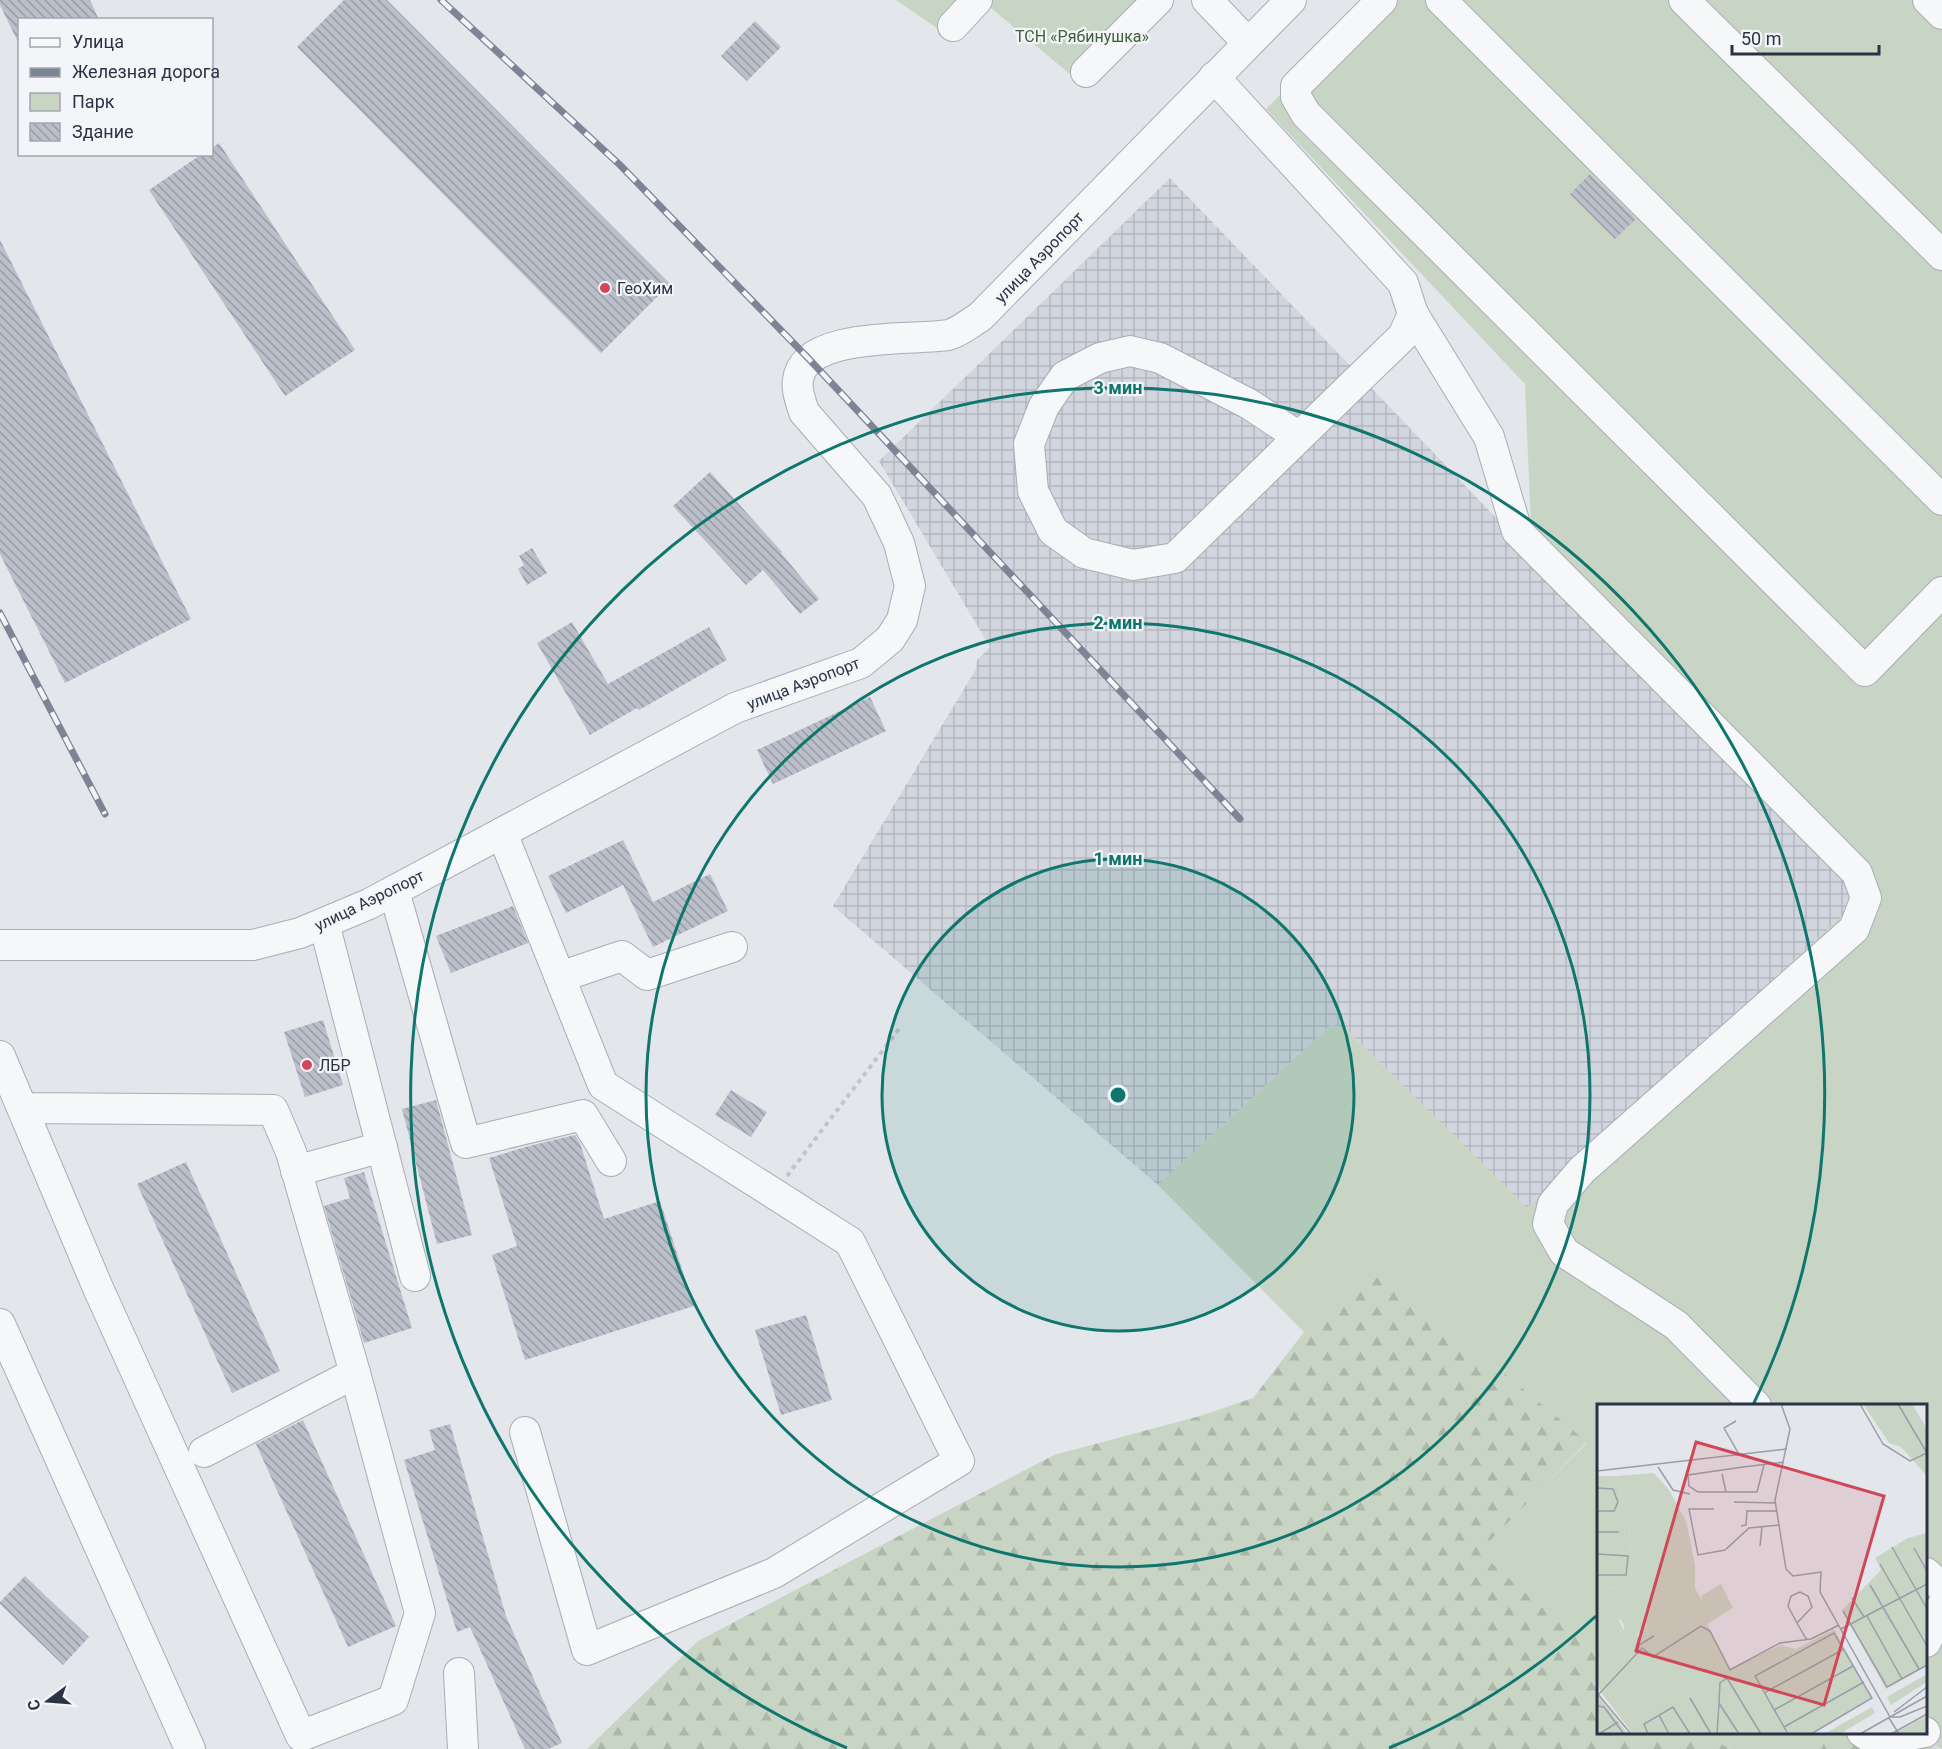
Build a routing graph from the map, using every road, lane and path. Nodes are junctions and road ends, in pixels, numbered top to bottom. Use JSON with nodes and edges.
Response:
{"nodes":[{"id":1,"x":977,"y":0,"type":"edge"},
{"id":2,"x":1158,"y":0,"type":"edge"},
{"id":3,"x":1207,"y":0,"type":"edge"},
{"id":4,"x":1292,"y":0,"type":"edge"},
{"id":5,"x":1382,"y":0,"type":"edge"},
{"id":6,"x":1441,"y":0,"type":"edge"},
{"id":7,"x":1684,"y":0,"type":"edge"},
{"id":8,"x":1928,"y":0,"type":"edge"},
{"id":9,"x":1942,"y":14,"type":"edge"},
{"id":10,"x":953,"y":26,"type":"dead end"},
{"id":11,"x":1248,"y":43,"type":"junction"},
{"id":12,"x":1086,"y":72,"type":"dead end"},
{"id":13,"x":1214,"y":77,"type":"junction"},
{"id":14,"x":1942,"y":255,"type":"edge"},
{"id":15,"x":1413,"y":314,"type":"junction"},
{"id":16,"x":1299,"y":437,"type":"junction"},
{"id":17,"x":1942,"y":500,"type":"edge"},
{"id":18,"x":1942,"y":592,"type":"edge"},
{"id":19,"x":1942,"y":618,"type":"edge"},
{"id":20,"x":1877,"y":688,"type":"dead end"},
{"id":21,"x":502,"y":833,"type":"junction"},
{"id":22,"x":394,"y":891,"type":"junction"},
{"id":23,"x":324,"y":923,"type":"junction"},
{"id":24,"x":0,"y":945,"type":"edge"},
{"id":25,"x":732,"y":947,"type":"dead end"},
{"id":26,"x":560,"y":977,"type":"junction"},
{"id":27,"x":898,"y":1029,"type":"dead end"},
{"id":28,"x":0,"y":1056,"type":"edge"},
{"id":29,"x":22,"y":1108,"type":"junction"},
{"id":30,"x":382,"y":1146,"type":"junction"},
{"id":31,"x":611,"y":1161,"type":"dead end"},
{"id":32,"x":296,"y":1171,"type":"junction"},
{"id":33,"x":774,"y":1193,"type":"junction"},
{"id":34,"x":415,"y":1276,"type":"dead end"},
{"id":35,"x":3,"y":1340,"type":"edge"},
{"id":36,"x":356,"y":1373,"type":"junction"},
{"id":37,"x":1754,"y":1404,"type":"edge"},
{"id":38,"x":525,"y":1432,"type":"dead end"},
{"id":39,"x":204,"y":1452,"type":"dead end"},
{"id":40,"x":1927,"y":1574,"type":"edge"},
{"id":41,"x":1942,"y":1587,"type":"edge"},
{"id":42,"x":1942,"y":1606,"type":"edge"},
{"id":43,"x":1927,"y":1640,"type":"edge"},
{"id":44,"x":459,"y":1673,"type":"dead end"},
{"id":45,"x":1927,"y":1722,"type":"edge"},
{"id":46,"x":1942,"y":1730,"type":"edge"},
{"id":47,"x":1927,"y":1732,"type":"edge"},
{"id":48,"x":1865,"y":1734,"type":"edge"},
{"id":49,"x":1914,"y":1734,"type":"edge"},
{"id":50,"x":190,"y":1749,"type":"edge"},
{"id":51,"x":463,"y":1749,"type":"edge"}],
"edges":[{"from":1,"to":10,"type":"street"},
{"from":2,"to":12,"type":"street"},
{"from":3,"to":11,"type":"street"},
{"from":4,"to":11,"type":"street","name":"улица Аэропорт"},
{"from":5,"to":18,"type":"street"},
{"from":6,"to":17,"type":"street"},
{"from":7,"to":14,"type":"street"},
{"from":8,"to":9,"type":"street"},
{"from":11,"to":13,"type":"street","name":"улица Аэропорт"},
{"from":13,"to":15,"type":"street"},
{"from":13,"to":21,"type":"street","name":"улица Аэропорт"},
{"from":15,"to":16,"type":"street"},
{"from":15,"to":37,"type":"street"},
{"from":16,"to":16,"type":"street"},
{"from":19,"to":20,"type":"street"},
{"from":21,"to":22,"type":"street","name":"улица Аэропорт"},
{"from":21,"to":26,"type":"street"},
{"from":22,"to":23,"type":"street","name":"улица Аэропорт"},
{"from":22,"to":31,"type":"street"},
{"from":23,"to":24,"type":"street","name":"улица Аэропорт"},
{"from":23,"to":30,"type":"street"},
{"from":25,"to":26,"type":"street"},
{"from":26,"to":33,"type":"street"},
{"from":27,"to":33,"type":"path"},
{"from":28,"to":29,"type":"street"},
{"from":29,"to":32,"type":"street"},
{"from":29,"to":36,"type":"street"},
{"from":30,"to":32,"type":"street"},
{"from":30,"to":34,"type":"street"},
{"from":32,"to":36,"type":"street"},
{"from":33,"to":38,"type":"street"},
{"from":35,"to":50,"type":"street"},
{"from":36,"to":39,"type":"street"},
{"from":40,"to":41,"type":"street"},
{"from":42,"to":43,"type":"street"},
{"from":44,"to":51,"type":"street"},
{"from":45,"to":46,"type":"street"},
{"from":46,"to":47,"type":"street"},
{"from":48,"to":49,"type":"street"}]}
